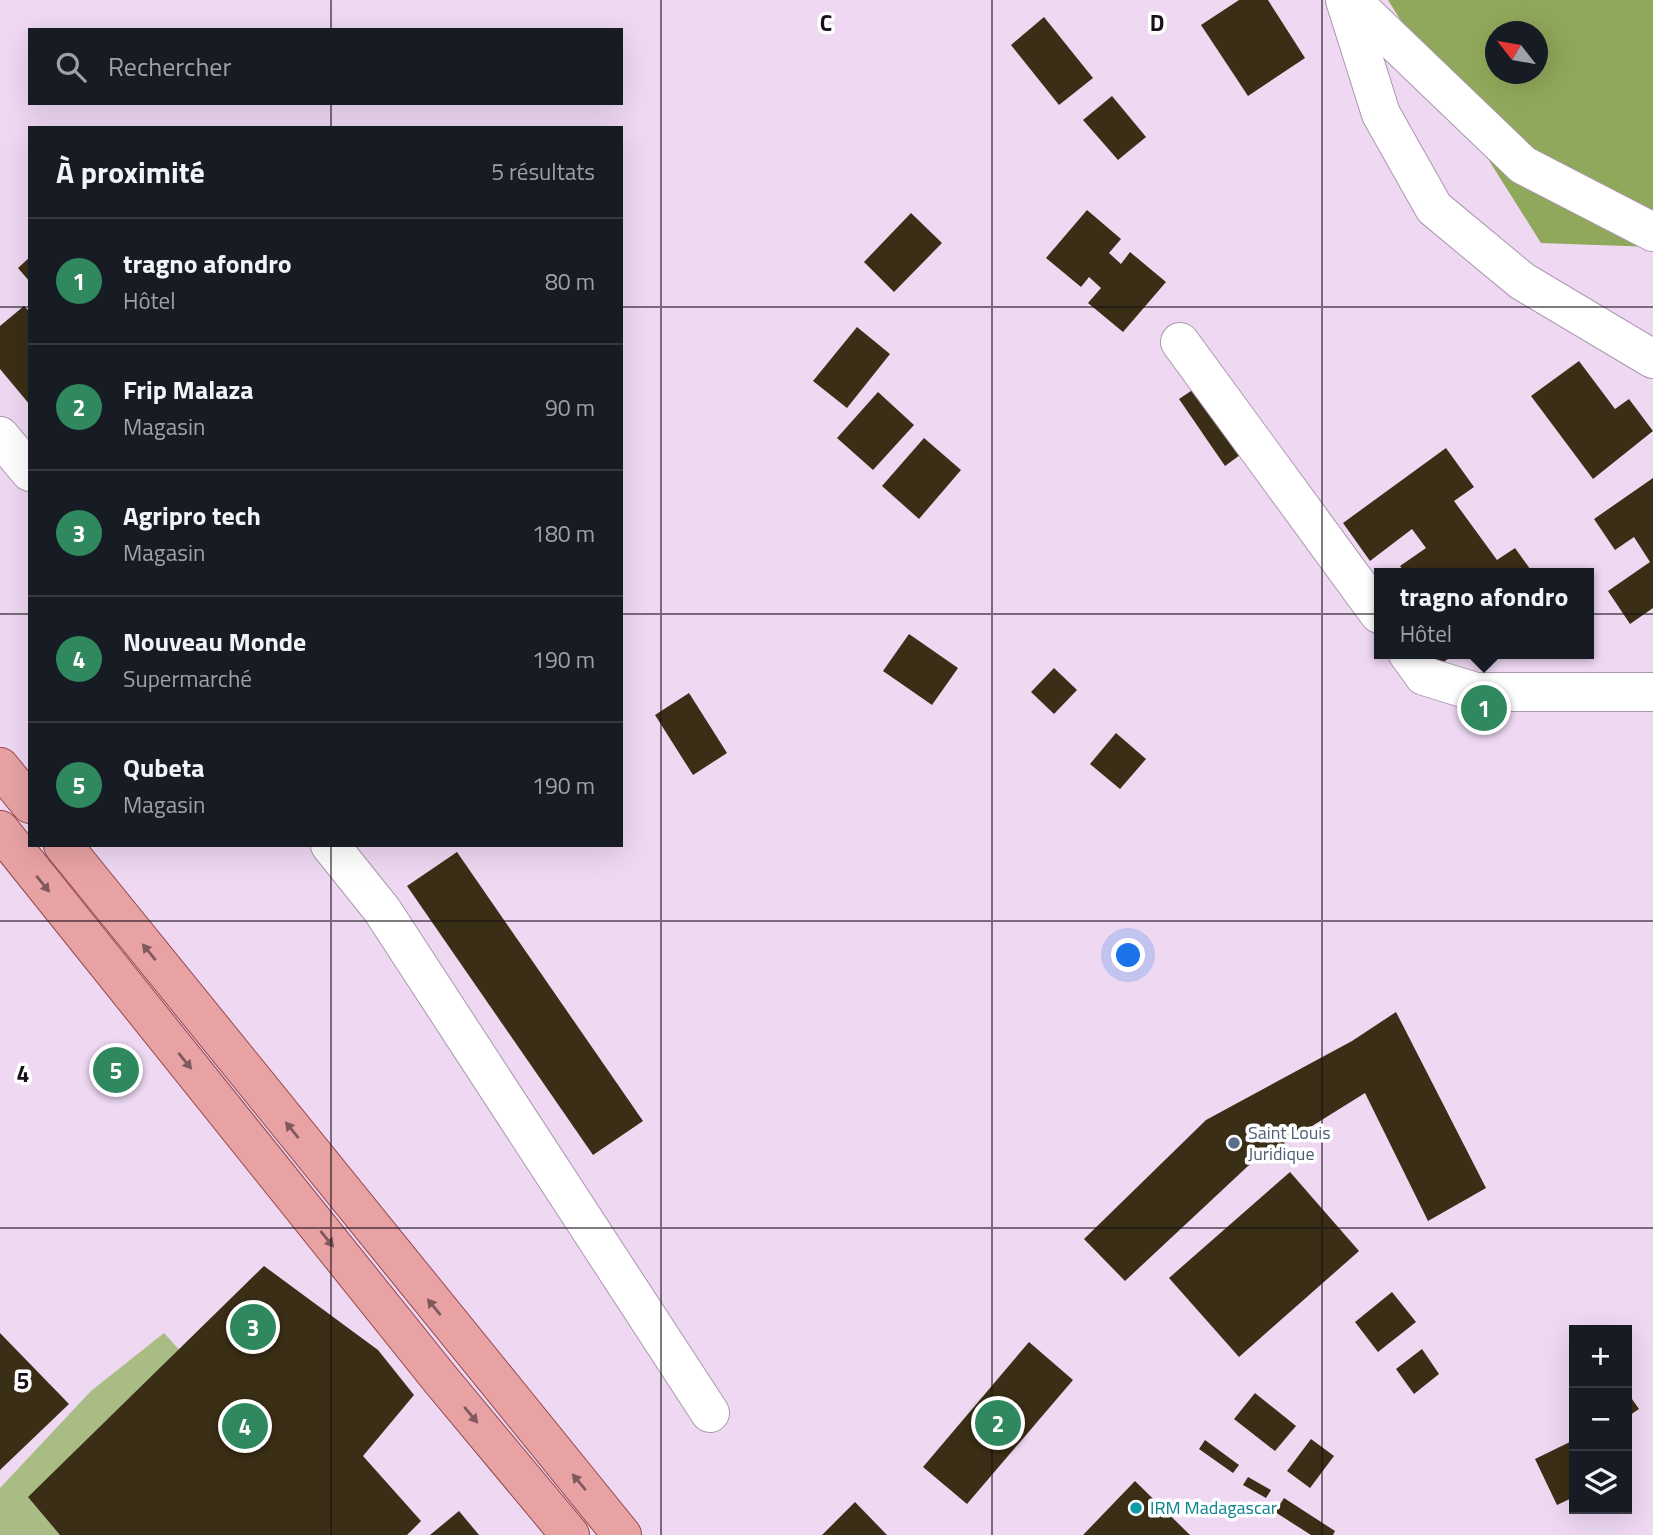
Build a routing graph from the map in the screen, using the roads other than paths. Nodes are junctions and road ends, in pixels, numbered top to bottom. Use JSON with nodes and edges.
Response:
{"nodes":[{"id":1,"x":1345,"y":0,"type":"edge"},
{"id":2,"x":1351,"y":0,"type":"edge"},
{"id":3,"x":1388,"y":0,"type":"edge"},
{"id":4,"x":1506,"y":149,"type":"junction"},
{"id":5,"x":1653,"y":232,"type":"edge"},
{"id":6,"x":1180,"y":342,"type":"dead end"},
{"id":7,"x":1653,"y":359,"type":"edge"},
{"id":8,"x":0,"y":436,"type":"edge"},
{"id":9,"x":28,"y":470,"type":"edge"},
{"id":10,"x":1374,"y":607,"type":"edge"},
{"id":11,"x":1412,"y":659,"type":"edge"},
{"id":12,"x":1653,"y":692,"type":"edge"},
{"id":13,"x":0,"y":767,"type":"edge"},
{"id":14,"x":28,"y":802,"type":"edge"},
{"id":15,"x":0,"y":831,"type":"edge"},
{"id":16,"x":65,"y":847,"type":"edge"},
{"id":17,"x":332,"y":847,"type":"edge"},
{"id":18,"x":710,"y":1413,"type":"dead end"},
{"id":19,"x":570,"y":1535,"type":"edge"},
{"id":20,"x":622,"y":1535,"type":"edge"}],
"edges":[{"from":1,"to":7,"type":"street"},
{"from":2,"to":4,"type":"street"},
{"from":3,"to":4,"type":"street"},
{"from":4,"to":5,"type":"street"},
{"from":6,"to":10,"type":"street"},
{"from":8,"to":9,"type":"street"},
{"from":11,"to":12,"type":"street"},
{"from":13,"to":14,"type":"main road"},
{"from":15,"to":19,"type":"main road","one_way":true},
{"from":20,"to":16,"type":"main road","one_way":true},
{"from":17,"to":18,"type":"street"}]}
